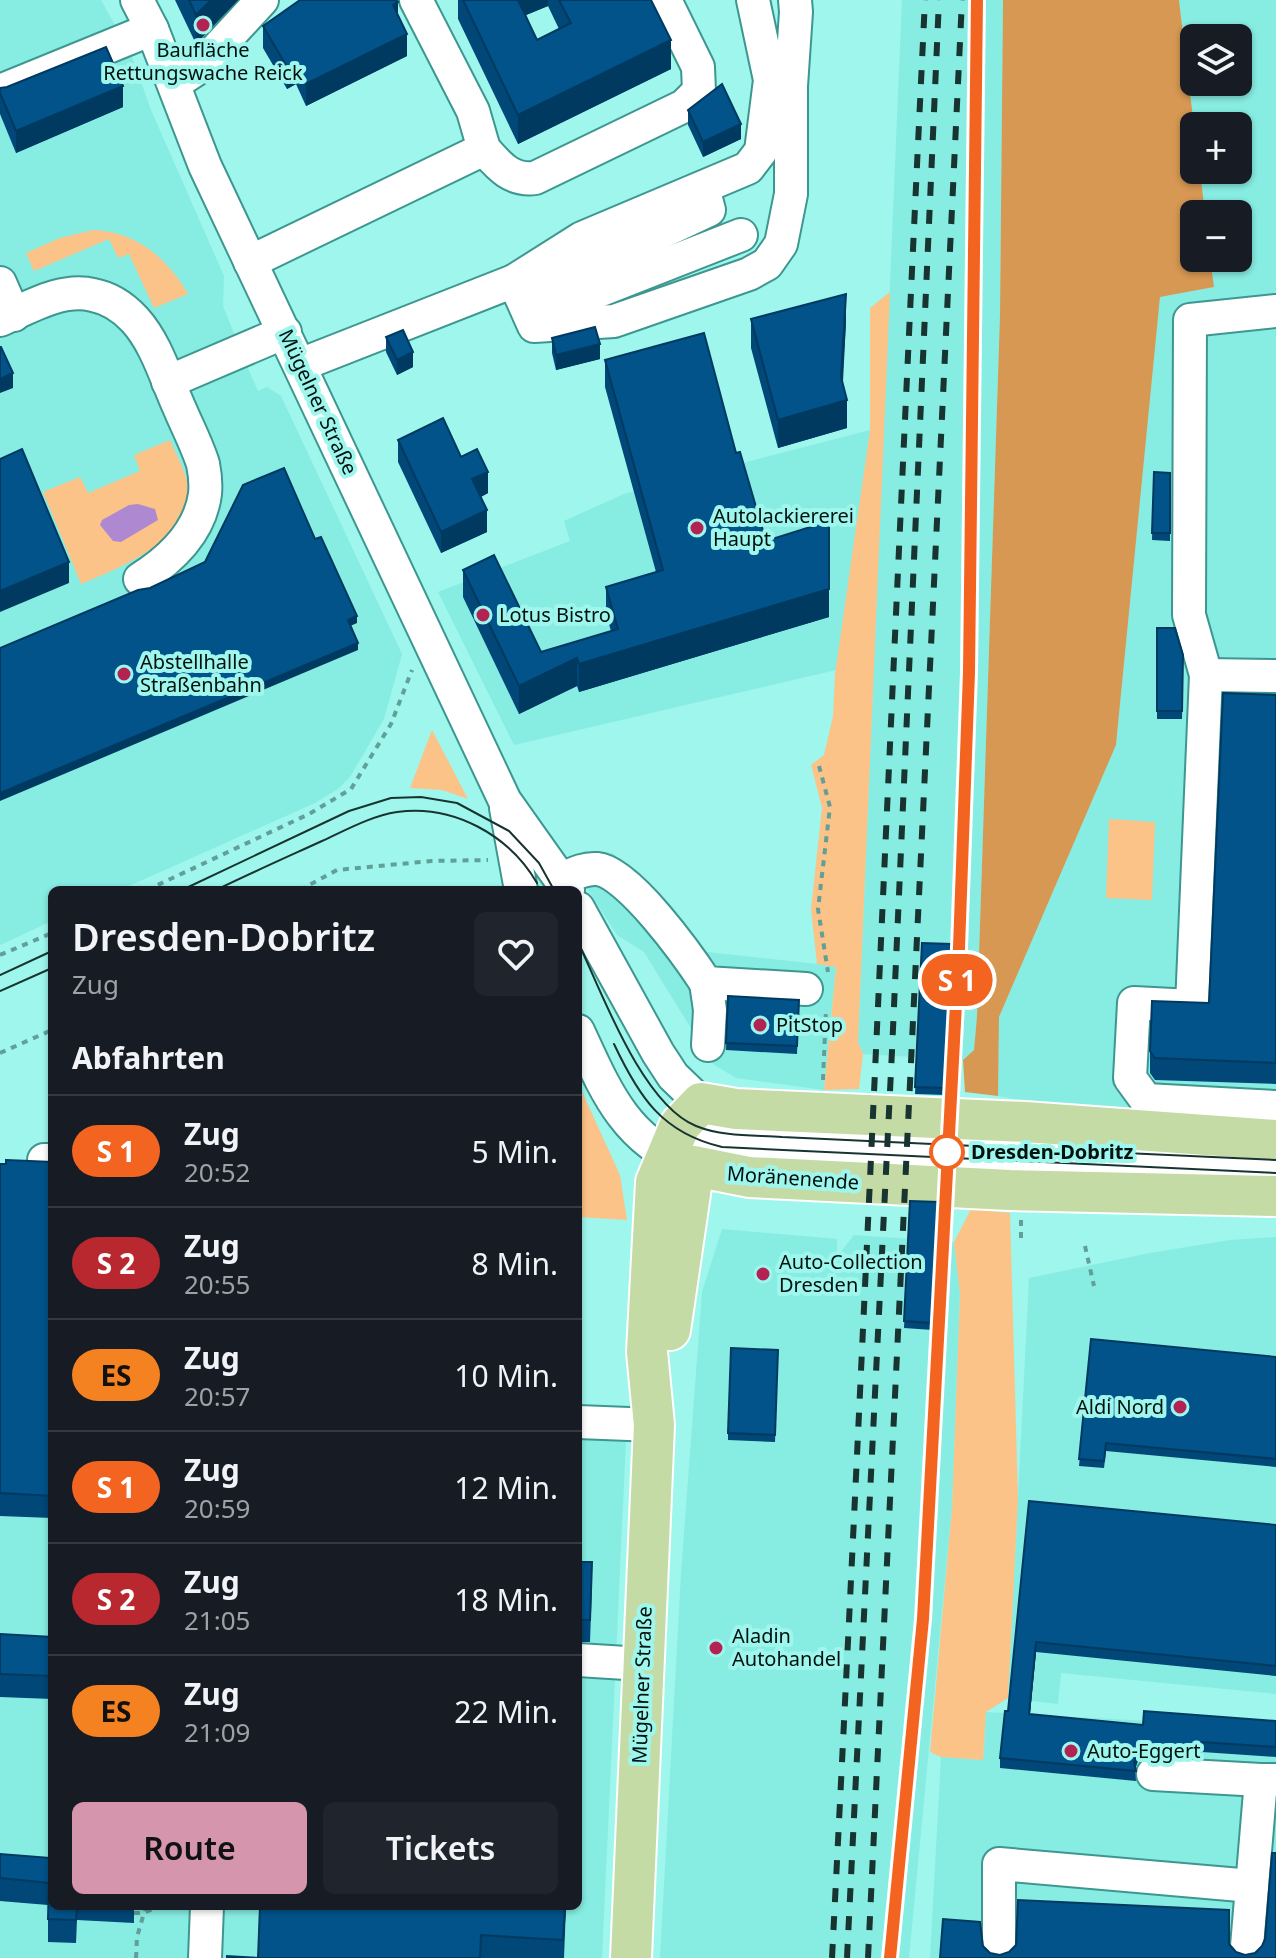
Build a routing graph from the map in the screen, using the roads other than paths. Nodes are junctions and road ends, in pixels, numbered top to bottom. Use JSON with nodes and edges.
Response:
{"nodes":[{"id":1,"x":137,"y":0,"type":"edge"},
{"id":2,"x":262,"y":0,"type":"edge"},
{"id":3,"x":416,"y":0,"type":"edge"},
{"id":4,"x":665,"y":0,"type":"edge"},
{"id":5,"x":795,"y":0,"type":"edge"},
{"id":6,"x":755,"y":9,"type":"edge"},
{"id":7,"x":152,"y":29,"type":"junction"},
{"id":8,"x":794,"y":40,"type":"junction"},
{"id":9,"x":174,"y":84,"type":"junction"},
{"id":10,"x":0,"y":91,"type":"edge"},
{"id":11,"x":484,"y":149,"type":"junction"},
{"id":12,"x":767,"y":158,"type":"junction"},
{"id":13,"x":703,"y":188,"type":"junction"},
{"id":14,"x":791,"y":194,"type":"junction"},
{"id":15,"x":741,"y":235,"type":"dead end"},
{"id":16,"x":250,"y":262,"type":"junction"},
{"id":17,"x":514,"y":281,"type":"junction"},
{"id":18,"x":0,"y":283,"type":"edge"},
{"id":19,"x":1276,"y":311,"type":"edge"},
{"id":20,"x":565,"y":315,"type":"junction"},
{"id":21,"x":7,"y":318,"type":"edge"},
{"id":22,"x":285,"y":332,"type":"junction"},
{"id":23,"x":300,"y":365,"type":"junction"},
{"id":24,"x":168,"y":382,"type":"junction"},
{"id":25,"x":140,"y":579,"type":"dead end"},
{"id":26,"x":1206,"y":675,"type":"junction"},
{"id":27,"x":1276,"y":676,"type":"edge"},
{"id":28,"x":505,"y":801,"type":"junction"},
{"id":29,"x":518,"y":875,"type":"edge"},
{"id":30,"x":565,"y":885,"type":"edge"},
{"id":31,"x":582,"y":915,"type":"edge"},
{"id":32,"x":818,"y":982,"type":"road end"},
{"id":33,"x":706,"y":983,"type":"junction"},
{"id":34,"x":582,"y":1040,"type":"edge"},
{"id":35,"x":708,"y":1045,"type":"dead end"},
{"id":36,"x":1276,"y":1107,"type":"edge"},
{"id":37,"x":688,"y":1137,"type":"junction"},
{"id":38,"x":1276,"y":1140,"type":"edge"},
{"id":39,"x":1276,"y":1167,"type":"edge"},
{"id":40,"x":1276,"y":1196,"type":"edge"},
{"id":41,"x":654,"y":1419,"type":"junction"},
{"id":42,"x":582,"y":1422,"type":"edge"},
{"id":43,"x":582,"y":1660,"type":"edge"},
{"id":44,"x":642,"y":1664,"type":"junction"},
{"id":45,"x":1153,"y":1774,"type":"dead end"},
{"id":46,"x":1269,"y":1780,"type":"edge"},
{"id":47,"x":1252,"y":1886,"type":"junction"},
{"id":48,"x":207,"y":1910,"type":"edge"},
{"id":49,"x":205,"y":1958,"type":"edge"},
{"id":50,"x":631,"y":1958,"type":"edge"},
{"id":51,"x":999,"y":1958,"type":"edge"},
{"id":52,"x":1246,"y":1958,"type":"edge"}],
"edges":[{"from":1,"to":7,"type":"street","name":"Mügelner Straße"},
{"from":2,"to":9,"type":"street"},
{"from":3,"to":11,"type":"street"},
{"from":4,"to":11,"type":"street"},
{"from":5,"to":8,"type":"street"},
{"from":6,"to":8,"type":"street"},
{"from":6,"to":12,"type":"street"},
{"from":7,"to":9,"type":"street","name":"Mügelner Straße"},
{"from":7,"to":10,"type":"street"},
{"from":8,"to":12,"type":"street"},
{"from":9,"to":16,"type":"street","name":"Mügelner Straße"},
{"from":11,"to":16,"type":"street"},
{"from":12,"to":13,"type":"street"},
{"from":12,"to":14,"type":"street"},
{"from":12,"to":14,"type":"street"},
{"from":13,"to":17,"type":"street"},
{"from":13,"to":20,"type":"street"},
{"from":14,"to":20,"type":"street"},
{"from":15,"to":20,"type":"street"},
{"from":16,"to":22,"type":"street","name":"Mügelner Straße"},
{"from":17,"to":20,"type":"street"},
{"from":17,"to":23,"type":"street"},
{"from":18,"to":21,"type":"street"},
{"from":19,"to":26,"type":"street"},
{"from":21,"to":24,"type":"street"},
{"from":22,"to":23,"type":"street","name":"Mügelner Straße"},
{"from":22,"to":24,"type":"street"},
{"from":23,"to":28,"type":"street","name":"Mügelner Straße"},
{"from":24,"to":25,"type":"street"},
{"from":26,"to":27,"type":"street"},
{"from":26,"to":36,"type":"street"},
{"from":28,"to":29,"type":"street","name":"Mügelner Straße"},
{"from":28,"to":30,"type":"street","name":"Mügelner Straße"},
{"from":30,"to":33,"type":"street"},
{"from":31,"to":37,"type":"street"},
{"from":32,"to":33,"type":"street"},
{"from":33,"to":35,"type":"street"},
{"from":34,"to":37,"type":"street"},
{"from":37,"to":38,"type":"main road"},
{"from":37,"to":39,"type":"street"},
{"from":37,"to":40,"type":"main road","name":"Moränenende"},
{"from":37,"to":41,"type":"main road","name":"Mügelner Straße"},
{"from":41,"to":42,"type":"street"},
{"from":41,"to":44,"type":"main road","name":"Mügelner Straße"},
{"from":43,"to":44,"type":"street"},
{"from":44,"to":50,"type":"main road","name":"Mügelner Straße"},
{"from":45,"to":46,"type":"street"},
{"from":46,"to":47,"type":"street"},
{"from":47,"to":51,"type":"street"},
{"from":47,"to":52,"type":"street"},
{"from":48,"to":49,"type":"street"}]}
